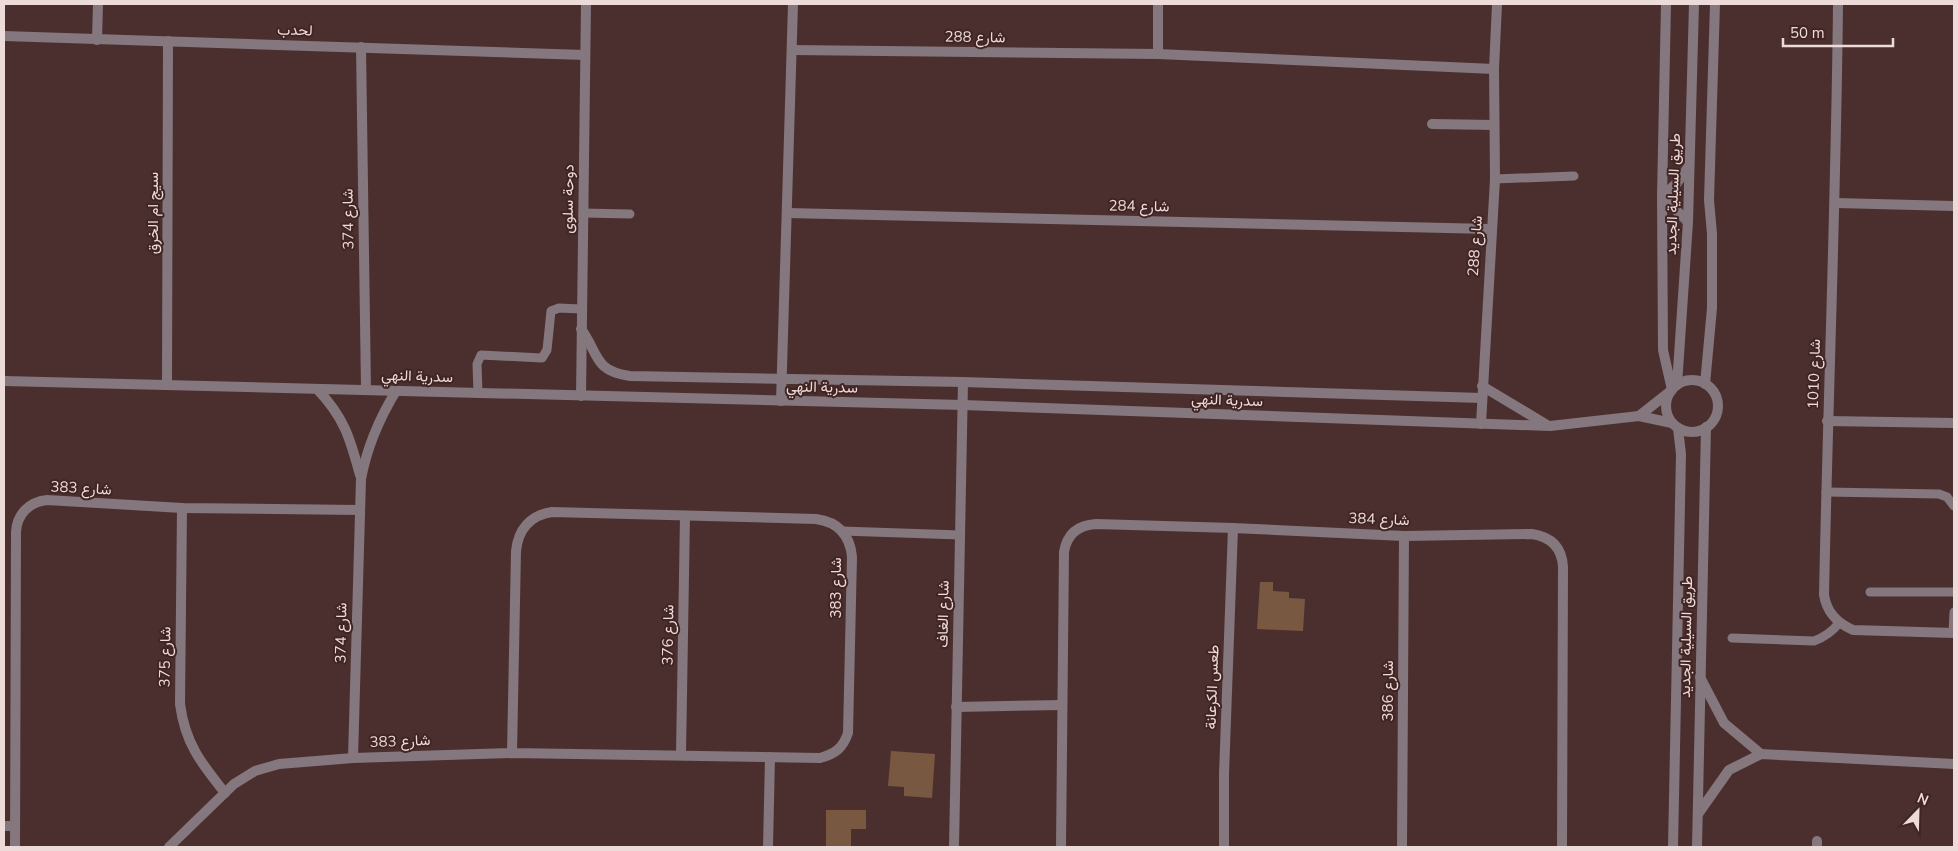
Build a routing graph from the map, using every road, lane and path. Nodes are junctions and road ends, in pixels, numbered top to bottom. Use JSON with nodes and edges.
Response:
{"nodes":[{"id":1,"x":98,"y":4,"type":"edge"},
{"id":2,"x":586,"y":4,"type":"edge"},
{"id":3,"x":793,"y":4,"type":"edge"},
{"id":4,"x":1158,"y":4,"type":"edge"},
{"id":5,"x":1497,"y":4,"type":"edge"},
{"id":6,"x":1666,"y":4,"type":"edge"},
{"id":7,"x":1694,"y":4,"type":"edge"},
{"id":8,"x":1715,"y":4,"type":"edge"},
{"id":9,"x":1838,"y":4,"type":"edge"},
{"id":10,"x":4,"y":36,"type":"edge"},
{"id":11,"x":97,"y":40,"type":"junction"},
{"id":12,"x":168,"y":41,"type":"junction"},
{"id":13,"x":361,"y":47,"type":"junction"},
{"id":14,"x":792,"y":50,"type":"junction"},
{"id":15,"x":1158,"y":54,"type":"junction"},
{"id":16,"x":585,"y":55,"type":"junction"},
{"id":17,"x":1494,"y":69,"type":"junction"},
{"id":18,"x":1432,"y":124,"type":"dead end"},
{"id":19,"x":1494,"y":125,"type":"junction"},
{"id":20,"x":1688,"y":166,"type":"junction"},
{"id":21,"x":1574,"y":176,"type":"dead end"},
{"id":22,"x":1495,"y":179,"type":"junction"},
{"id":23,"x":1662,"y":196,"type":"junction"},
{"id":24,"x":1836,"y":203,"type":"junction"},
{"id":25,"x":1954,"y":206,"type":"edge"},
{"id":26,"x":583,"y":213,"type":"junction"},
{"id":27,"x":787,"y":213,"type":"junction"},
{"id":28,"x":630,"y":214,"type":"dead end"},
{"id":29,"x":1688,"y":222,"type":"junction"},
{"id":30,"x":1491,"y":229,"type":"junction"},
{"id":31,"x":581,"y":309,"type":"junction"},
{"id":32,"x":581,"y":329,"type":"junction"},
{"id":33,"x":781,"y":379,"type":"junction"},
{"id":34,"x":4,"y":381,"type":"edge"},
{"id":35,"x":963,"y":382,"type":"junction"},
{"id":36,"x":1705,"y":384,"type":"junction"},
{"id":37,"x":167,"y":385,"type":"junction"},
{"id":38,"x":1482,"y":386,"type":"junction"},
{"id":39,"x":1675,"y":387,"type":"junction"},
{"id":40,"x":317,"y":389,"type":"junction"},
{"id":41,"x":366,"y":390,"type":"junction"},
{"id":42,"x":396,"y":391,"type":"junction"},
{"id":43,"x":478,"y":393,"type":"junction"},
{"id":44,"x":581,"y":396,"type":"junction"},
{"id":45,"x":1482,"y":398,"type":"junction"},
{"id":46,"x":780,"y":400,"type":"junction"},
{"id":47,"x":963,"y":405,"type":"junction"},
{"id":48,"x":1639,"y":416,"type":"junction"},
{"id":49,"x":1827,"y":421,"type":"junction"},
{"id":50,"x":1954,"y":423,"type":"edge"},
{"id":51,"x":1481,"y":424,"type":"junction"},
{"id":52,"x":1550,"y":426,"type":"junction"},
{"id":53,"x":1675,"y":426,"type":"junction"},
{"id":54,"x":1706,"y":428,"type":"junction"},
{"id":55,"x":361,"y":479,"type":"junction"},
{"id":56,"x":1826,"y":492,"type":"junction"},
{"id":57,"x":1954,"y":506,"type":"edge"},
{"id":58,"x":182,"y":508,"type":"junction"},
{"id":59,"x":359,"y":510,"type":"junction"},
{"id":60,"x":685,"y":516,"type":"junction"},
{"id":61,"x":1233,"y":528,"type":"junction"},
{"id":62,"x":842,"y":531,"type":"junction"},
{"id":63,"x":960,"y":535,"type":"junction"},
{"id":64,"x":1404,"y":536,"type":"junction"},
{"id":65,"x":1870,"y":592,"type":"dead end"},
{"id":66,"x":1954,"y":592,"type":"edge"},
{"id":67,"x":1954,"y":612,"type":"edge"},
{"id":68,"x":1838,"y":623,"type":"junction"},
{"id":69,"x":1954,"y":633,"type":"edge"},
{"id":70,"x":1732,"y":638,"type":"dead end"},
{"id":71,"x":1700,"y":677,"type":"junction"},
{"id":72,"x":1062,"y":705,"type":"junction"},
{"id":73,"x":956,"y":707,"type":"junction"},
{"id":74,"x":512,"y":753,"type":"junction"},
{"id":75,"x":681,"y":754,"type":"junction"},
{"id":76,"x":1761,"y":754,"type":"junction"},
{"id":77,"x":770,"y":757,"type":"junction"},
{"id":78,"x":354,"y":758,"type":"junction"},
{"id":79,"x":1954,"y":764,"type":"edge"},
{"id":80,"x":225,"y":793,"type":"junction"},
{"id":81,"x":1698,"y":814,"type":"junction"},
{"id":82,"x":4,"y":826,"type":"edge"},
{"id":83,"x":15,"y":826,"type":"junction"},
{"id":84,"x":16,"y":847,"type":"edge"},
{"id":85,"x":169,"y":847,"type":"edge"},
{"id":86,"x":768,"y":847,"type":"edge"},
{"id":87,"x":954,"y":847,"type":"edge"},
{"id":88,"x":1061,"y":847,"type":"edge"},
{"id":89,"x":1224,"y":847,"type":"edge"},
{"id":90,"x":1402,"y":847,"type":"edge"},
{"id":91,"x":1562,"y":847,"type":"edge"},
{"id":92,"x":1673,"y":847,"type":"edge"},
{"id":93,"x":1697,"y":847,"type":"edge"}],
"edges":[{"from":1,"to":11,"type":"street"},
{"from":2,"to":16,"type":"street","name":"دوحة سلوى"},
{"from":3,"to":14,"type":"street"},
{"from":4,"to":15,"type":"street"},
{"from":5,"to":17,"type":"street","name":"شارع 288"},
{"from":6,"to":23,"type":"street"},
{"from":7,"to":20,"type":"street","name":"طريق السيلية الجديد"},
{"from":8,"to":36,"type":"street"},
{"from":9,"to":24,"type":"street","name":"شارع 1010"},
{"from":10,"to":11,"type":"street","name":"لحدب"},
{"from":11,"to":12,"type":"street","name":"لحدب"},
{"from":12,"to":13,"type":"street","name":"لحدب"},
{"from":12,"to":37,"type":"street","name":"سيج ام الخرق"},
{"from":13,"to":16,"type":"street","name":"لحدب"},
{"from":13,"to":41,"type":"street","name":"شارع 374"},
{"from":14,"to":15,"type":"street","name":"شارع 288"},
{"from":14,"to":27,"type":"street"},
{"from":15,"to":17,"type":"street","name":"شارع 288"},
{"from":16,"to":26,"type":"street","name":"دوحة سلوى"},
{"from":17,"to":19,"type":"street","name":"شارع 288"},
{"from":18,"to":19,"type":"street"},
{"from":19,"to":22,"type":"street","name":"شارع 288"},
{"from":20,"to":23,"type":"street"},
{"from":20,"to":29,"type":"street","name":"طريق السيلية الجديد"},
{"from":21,"to":22,"type":"lane"},
{"from":22,"to":30,"type":"street","name":"شارع 288"},
{"from":23,"to":29,"type":"street"},
{"from":23,"to":39,"type":"street"},
{"from":24,"to":25,"type":"street"},
{"from":24,"to":49,"type":"street","name":"شارع 1010"},
{"from":26,"to":28,"type":"lane"},
{"from":26,"to":31,"type":"street","name":"دوحة سلوى"},
{"from":27,"to":30,"type":"street","name":"شارع 284"},
{"from":27,"to":33,"type":"street"},
{"from":29,"to":39,"type":"street","name":"طريق السيلية الجديد"},
{"from":30,"to":38,"type":"street","name":"شارع 288"},
{"from":31,"to":32,"type":"street","name":"دوحة سلوى"},
{"from":31,"to":43,"type":"lane"},
{"from":32,"to":33,"type":"street"},
{"from":32,"to":44,"type":"street","name":"دوحة سلوى"},
{"from":33,"to":35,"type":"street"},
{"from":33,"to":46,"type":"street"},
{"from":34,"to":37,"type":"street","name":"سدرية النهي"},
{"from":35,"to":45,"type":"street"},
{"from":35,"to":47,"type":"street","name":"شارع الغاف"},
{"from":36,"to":39,"type":"street"},
{"from":36,"to":54,"type":"street","name":"طريق السيلية الجديد"},
{"from":37,"to":40,"type":"street","name":"سدرية النهي"},
{"from":38,"to":45,"type":"street","name":"شارع 288"},
{"from":38,"to":52,"type":"street"},
{"from":39,"to":48,"type":"street"},
{"from":39,"to":53,"type":"street","name":"طريق السيلية الجديد"},
{"from":40,"to":41,"type":"street","name":"سدرية النهي"},
{"from":40,"to":55,"type":"street","name":"شارع 374"},
{"from":41,"to":42,"type":"street","name":"سدرية النهي"},
{"from":42,"to":43,"type":"street","name":"سدرية النهي"},
{"from":42,"to":55,"type":"street","name":"شارع 374"},
{"from":43,"to":44,"type":"street","name":"سدرية النهي"},
{"from":44,"to":46,"type":"street","name":"سدرية النهي"},
{"from":45,"to":51,"type":"street","name":"شارع 288"},
{"from":46,"to":47,"type":"street","name":"سدرية النهي"},
{"from":47,"to":51,"type":"street","name":"سدرية النهي"},
{"from":47,"to":63,"type":"street","name":"شارع الغاف"},
{"from":48,"to":52,"type":"street","name":"سدرية النهي"},
{"from":48,"to":53,"type":"street","name":"سدرية النهي"},
{"from":49,"to":50,"type":"street"},
{"from":49,"to":56,"type":"street","name":"شارع 1010"},
{"from":51,"to":52,"type":"street","name":"سدرية النهي"},
{"from":53,"to":54,"type":"street"},
{"from":53,"to":92,"type":"street","name":"طريق السيلية الجديد"},
{"from":54,"to":71,"type":"street","name":"طريق السيلية الجديد"},
{"from":55,"to":59,"type":"street","name":"شارع 374"},
{"from":56,"to":57,"type":"lane"},
{"from":56,"to":68,"type":"street","name":"شارع 1010"},
{"from":58,"to":59,"type":"street","name":"شارع 383"},
{"from":58,"to":80,"type":"street","name":"شارع 375"},
{"from":58,"to":83,"type":"street","name":"شارع 383"},
{"from":59,"to":78,"type":"street","name":"شارع 374"},
{"from":60,"to":62,"type":"street"},
{"from":60,"to":74,"type":"street"},
{"from":60,"to":75,"type":"street","name":"شارع 376"},
{"from":61,"to":64,"type":"street","name":"شارع 384"},
{"from":61,"to":72,"type":"street","name":"شارع 384"},
{"from":61,"to":89,"type":"street","name":"طعس الكرعانة"},
{"from":62,"to":63,"type":"lane"},
{"from":62,"to":77,"type":"street","name":"شارع 383"},
{"from":63,"to":73,"type":"street","name":"شارع الغاف"},
{"from":64,"to":90,"type":"street","name":"شارع 386"},
{"from":64,"to":91,"type":"street","name":"شارع 384"},
{"from":65,"to":66,"type":"lane"},
{"from":67,"to":69,"type":"lane"},
{"from":68,"to":69,"type":"street"},
{"from":68,"to":70,"type":"lane"},
{"from":71,"to":76,"type":"street"},
{"from":71,"to":81,"type":"street","name":"طريق السيلية الجديد"},
{"from":72,"to":73,"type":"street"},
{"from":72,"to":88,"type":"street","name":"شارع 384"},
{"from":73,"to":87,"type":"street","name":"شارع الغاف"},
{"from":74,"to":75,"type":"street","name":"شارع 383"},
{"from":74,"to":78,"type":"street","name":"شارع 383"},
{"from":75,"to":77,"type":"street","name":"شارع 383"},
{"from":76,"to":79,"type":"street"},
{"from":76,"to":81,"type":"street"},
{"from":77,"to":86,"type":"street"},
{"from":78,"to":80,"type":"street","name":"شارع 383"},
{"from":80,"to":85,"type":"street","name":"شارع 383"},
{"from":81,"to":93,"type":"street","name":"طريق السيلية الجديد"},
{"from":82,"to":83,"type":"street"},
{"from":83,"to":84,"type":"street","name":"شارع 383"}]}
